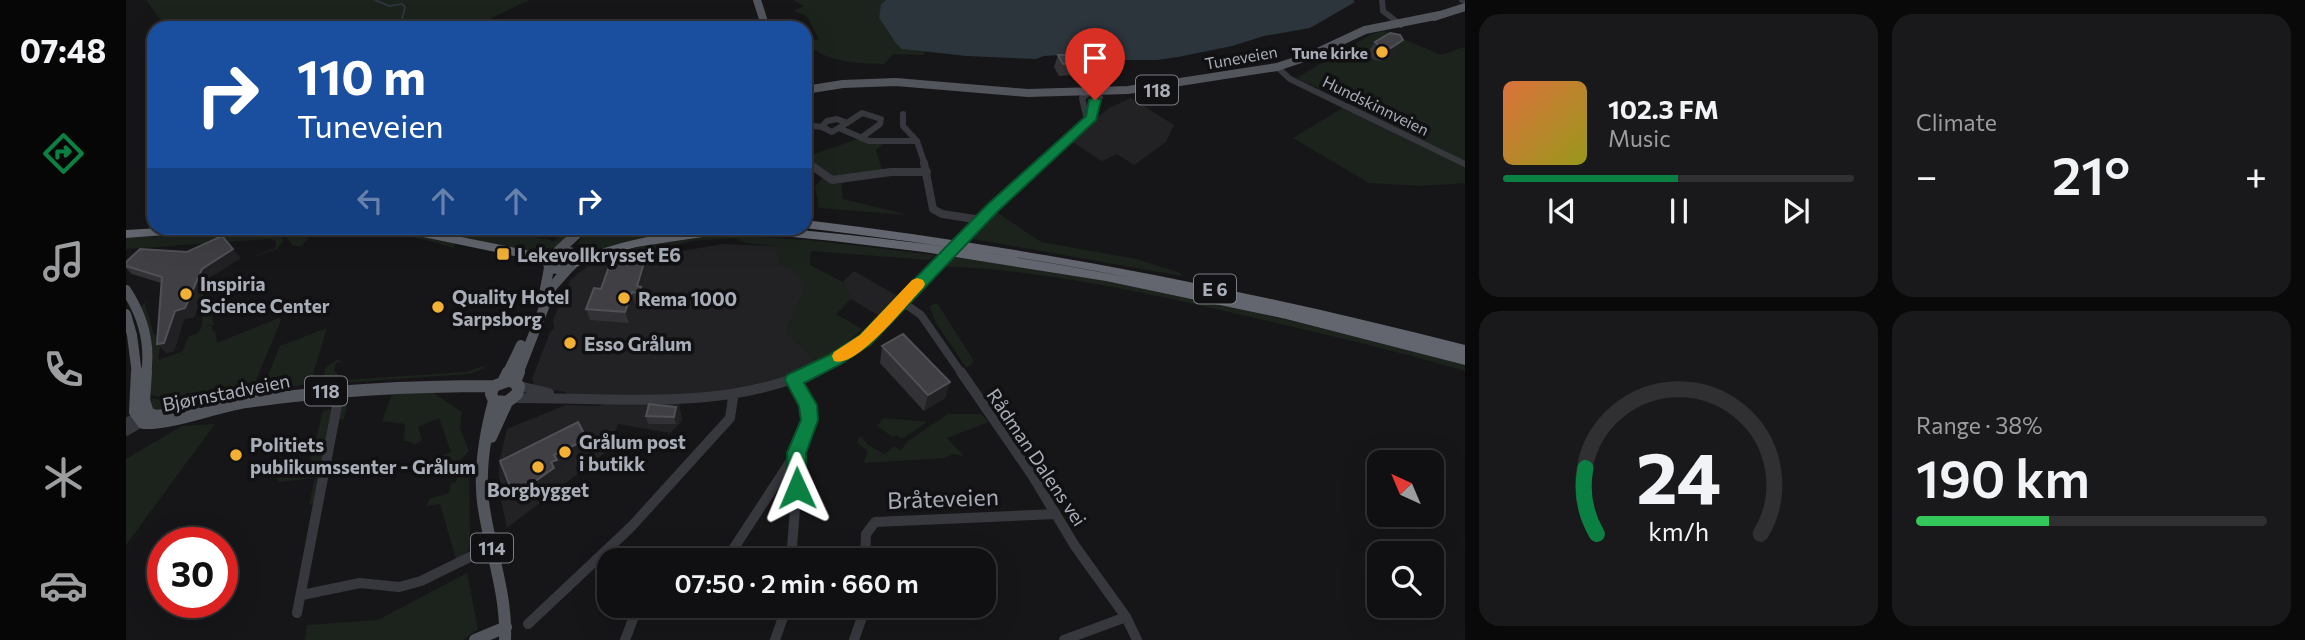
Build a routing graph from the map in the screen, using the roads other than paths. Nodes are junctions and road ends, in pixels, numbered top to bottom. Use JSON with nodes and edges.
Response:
{"nodes":[{"id":1,"x":757,"y":0,"type":"edge"},
{"id":2,"x":1382,"y":0,"type":"edge"},
{"id":3,"x":1465,"y":8,"type":"edge"},
{"id":4,"x":764,"y":21,"type":"edge"},
{"id":5,"x":1398,"y":23,"type":"junction"},
{"id":6,"x":1279,"y":69,"type":"junction"},
{"id":7,"x":812,"y":91,"type":"edge"},
{"id":8,"x":1086,"y":95,"type":"junction"},
{"id":9,"x":1100,"y":97,"type":"junction"},
{"id":10,"x":904,"y":114,"type":"dead end"},
{"id":11,"x":1087,"y":120,"type":"junction"},
{"id":12,"x":812,"y":126,"type":"edge"},
{"id":13,"x":844,"y":126,"type":"junction"},
{"id":14,"x":822,"y":127,"type":"junction"},
{"id":15,"x":861,"y":138,"type":"junction"},
{"id":16,"x":917,"y":141,"type":"junction"},
{"id":17,"x":1465,"y":164,"type":"edge"},
{"id":18,"x":812,"y":167,"type":"edge"},
{"id":19,"x":927,"y":172,"type":"junction"},
{"id":20,"x":981,"y":220,"type":"junction"},
{"id":21,"x":147,"y":224,"type":"edge"},
{"id":22,"x":126,"y":225,"type":"edge"},
{"id":23,"x":812,"y":225,"type":"edge"},
{"id":24,"x":147,"y":232,"type":"edge"},
{"id":25,"x":126,"y":234,"type":"edge"},
{"id":26,"x":433,"y":235,"type":"edge"},
{"id":27,"x":578,"y":235,"type":"edge"},
{"id":28,"x":676,"y":235,"type":"edge"},
{"id":29,"x":809,"y":235,"type":"edge"},
{"id":30,"x":555,"y":253,"type":"junction"},
{"id":31,"x":572,"y":262,"type":"junction"},
{"id":32,"x":548,"y":266,"type":"junction"},
{"id":33,"x":126,"y":289,"type":"edge"},
{"id":34,"x":901,"y":301,"type":"junction"},
{"id":35,"x":126,"y":314,"type":"edge"},
{"id":36,"x":1465,"y":350,"type":"edge"},
{"id":37,"x":1465,"y":360,"type":"edge"},
{"id":38,"x":793,"y":380,"type":"junction"},
{"id":39,"x":340,"y":390,"type":"junction"},
{"id":40,"x":505,"y":392,"type":"junction"},
{"id":41,"x":733,"y":398,"type":"junction"},
{"id":42,"x":143,"y":417,"type":"junction"},
{"id":43,"x":126,"y":423,"type":"edge"},
{"id":44,"x":126,"y":431,"type":"edge"},
{"id":45,"x":796,"y":453,"type":"junction"},
{"id":46,"x":1056,"y":514,"type":"junction"},
{"id":47,"x":616,"y":548,"type":"edge"},
{"id":48,"x":734,"y":548,"type":"edge"},
{"id":49,"x":792,"y":548,"type":"edge"},
{"id":50,"x":865,"y":548,"type":"edge"},
{"id":51,"x":472,"y":556,"type":"dead end"},
{"id":52,"x":597,"y":566,"type":"edge"},
{"id":53,"x":302,"y":595,"type":"junction"},
{"id":54,"x":298,"y":613,"type":"dead end"},
{"id":55,"x":1126,"y":617,"type":"junction"},
{"id":56,"x":633,"y":618,"type":"edge"},
{"id":57,"x":783,"y":618,"type":"edge"},
{"id":58,"x":862,"y":618,"type":"edge"},
{"id":59,"x":528,"y":624,"type":"dead end"},
{"id":60,"x":505,"y":634,"type":"edge"},
{"id":61,"x":475,"y":640,"type":"edge"},
{"id":62,"x":625,"y":640,"type":"edge"},
{"id":63,"x":775,"y":640,"type":"edge"},
{"id":64,"x":854,"y":640,"type":"edge"},
{"id":65,"x":1064,"y":640,"type":"edge"},
{"id":66,"x":1137,"y":640,"type":"edge"}],
"edges":[{"from":1,"to":4,"type":"main road"},
{"from":2,"to":5,"type":"street"},
{"from":3,"to":5,"type":"main road","name":"Tuneveien","number":"118"},
{"from":5,"to":6,"type":"main road","name":"Tuneveien","number":"118"},
{"from":6,"to":8,"type":"main road","name":"Tuneveien","number":"118"},
{"from":6,"to":9,"type":"main road","name":"Tuneveien","number":"118"},
{"from":6,"to":17,"type":"street","name":"Hundskinnveien"},
{"from":7,"to":8,"type":"main road","number":"118"},
{"from":8,"to":9,"type":"main road","name":"Tuneveien","number":"118"},
{"from":8,"to":11,"type":"street"},
{"from":9,"to":11,"type":"street"},
{"from":10,"to":16,"type":"street"},
{"from":11,"to":20,"type":"street"},
{"from":12,"to":14,"type":"street"},
{"from":13,"to":14,"type":"street"},
{"from":13,"to":14,"type":"street"},
{"from":13,"to":15,"type":"street"},
{"from":13,"to":15,"type":"street"},
{"from":15,"to":16,"type":"street"},
{"from":16,"to":19,"type":"street"},
{"from":18,"to":19,"type":"street"},
{"from":19,"to":20,"type":"street"},
{"from":20,"to":34,"type":"street","bridge":true},
{"from":21,"to":22,"type":"highway"},
{"from":23,"to":36,"type":"highway","number":"E 6"},
{"from":24,"to":25,"type":"highway"},
{"from":26,"to":32,"type":"highway"},
{"from":27,"to":30,"type":"main road","number":"114"},
{"from":27,"to":31,"type":"main road","number":"114"},
{"from":28,"to":31,"type":"highway","number":"E 6"},
{"from":29,"to":37,"type":"highway","number":"E 6"},
{"from":30,"to":31,"type":"main road"},
{"from":30,"to":32,"type":"main road","number":"114"},
{"from":31,"to":32,"type":"main road"},
{"from":31,"to":40,"type":"main road","number":"114"},
{"from":32,"to":40,"type":"main road","number":"114"},
{"from":33,"to":42,"type":"main road"},
{"from":34,"to":38,"type":"street"},
{"from":34,"to":46,"type":"street","name":"Rådman Dalens vei"},
{"from":35,"to":42,"type":"main road"},
{"from":38,"to":41,"type":"street"},
{"from":38,"to":45,"type":"street"},
{"from":39,"to":40,"type":"main road","name":"Bjørnstadveien","number":"118"},
{"from":39,"to":42,"type":"main road","name":"Bjørnstadveien","number":"118"},
{"from":39,"to":53,"type":"street"},
{"from":40,"to":41,"type":"street","name":"Bjørnstadveien"},
{"from":40,"to":60,"type":"main road","number":"114"},
{"from":41,"to":47,"type":"street"},
{"from":42,"to":43,"type":"street","name":"Bjørnstadveien"},
{"from":42,"to":44,"type":"street","name":"Bjørnstadveien"},
{"from":45,"to":48,"type":"street"},
{"from":45,"to":49,"type":"street"},
{"from":46,"to":50,"type":"street","name":"Bråteveien"},
{"from":46,"to":55,"type":"street","name":"Rådman Dalens vei"},
{"from":51,"to":53,"type":"street"},
{"from":52,"to":59,"type":"street"},
{"from":53,"to":54,"type":"street"},
{"from":55,"to":65,"type":"street"},
{"from":55,"to":66,"type":"street","name":"Rådman Dalens vei"},
{"from":56,"to":62,"type":"street"},
{"from":57,"to":63,"type":"street"},
{"from":58,"to":64,"type":"street"},
{"from":60,"to":61,"type":"main road"}]}
